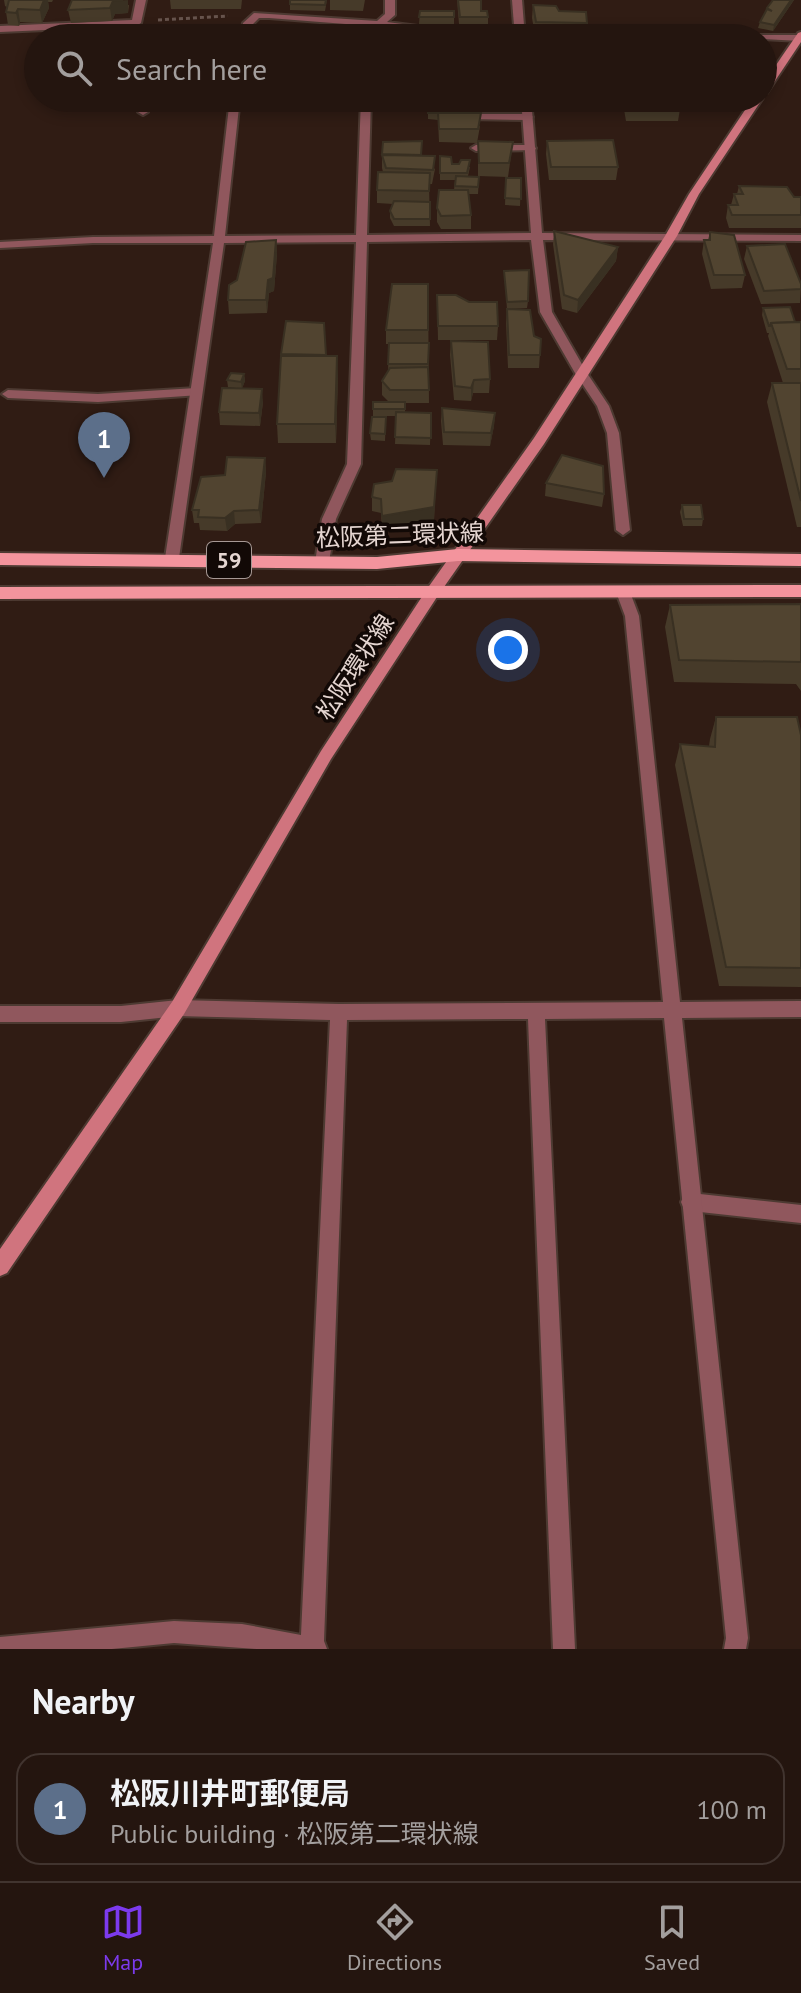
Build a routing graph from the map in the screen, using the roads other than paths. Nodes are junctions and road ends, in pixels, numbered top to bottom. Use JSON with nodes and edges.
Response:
{"nodes":[{"id":1,"x":141,"y":0,"type":"edge"},
{"id":2,"x":390,"y":0,"type":"edge"},
{"id":3,"x":517,"y":0,"type":"edge"},
{"id":4,"x":113,"y":24,"type":"edge"},
{"id":5,"x":248,"y":24,"type":"edge"},
{"id":6,"x":381,"y":24,"type":"joint"},
{"id":7,"x":519,"y":24,"type":"edge"},
{"id":8,"x":24,"y":28,"type":"edge"},
{"id":9,"x":0,"y":29,"type":"edge"},
{"id":10,"x":777,"y":37,"type":"edge"},
{"id":11,"x":800,"y":37,"type":"edge"},
{"id":12,"x":777,"y":71,"type":"edge"},
{"id":13,"x":233,"y":112,"type":"edge"},
{"id":14,"x":365,"y":112,"type":"edge"},
{"id":15,"x":527,"y":112,"type":"edge"},
{"id":16,"x":749,"y":112,"type":"edge"},
{"id":17,"x":467,"y":116,"type":"edge"},
{"id":18,"x":528,"y":117,"type":"junction"},
{"id":19,"x":476,"y":148,"type":"edge"},
{"id":20,"x":531,"y":148,"type":"junction"},
{"id":21,"x":538,"y":236,"type":"junction"},
{"id":22,"x":671,"y":236,"type":"junction"},
{"id":23,"x":801,"y":238,"type":"edge"},
{"id":24,"x":219,"y":239,"type":"junction"},
{"id":25,"x":360,"y":239,"type":"junction"},
{"id":26,"x":0,"y":245,"type":"edge"},
{"id":27,"x":581,"y":373,"type":"junction"},
{"id":28,"x":196,"y":392,"type":"junction"},
{"id":29,"x":8,"y":394,"type":"dead end"},
{"id":30,"x":623,"y":530,"type":"dead end"},
{"id":31,"x":458,"y":555,"type":"junction"},
{"id":32,"x":172,"y":558,"type":"junction"},
{"id":33,"x":0,"y":559,"type":"edge"},
{"id":34,"x":801,"y":560,"type":"edge"},
{"id":35,"x":322,"y":562,"type":"junction"},
{"id":36,"x":801,"y":591,"type":"edge"},
{"id":37,"x":623,"y":592,"type":"junction"},
{"id":38,"x":0,"y":593,"type":"edge"},
{"id":39,"x":432,"y":593,"type":"junction"},
{"id":40,"x":178,"y":1008,"type":"junction"},
{"id":41,"x":536,"y":1009,"type":"junction"},
{"id":42,"x":801,"y":1009,"type":"edge"},
{"id":43,"x":671,"y":1011,"type":"junction"},
{"id":44,"x":339,"y":1012,"type":"junction"},
{"id":45,"x":0,"y":1014,"type":"edge"},
{"id":46,"x":691,"y":1202,"type":"junction"},
{"id":47,"x":801,"y":1214,"type":"edge"},
{"id":48,"x":0,"y":1266,"type":"edge"},
{"id":49,"x":241,"y":1642,"type":"edge"},
{"id":50,"x":97,"y":1643,"type":"edge"},
{"id":51,"x":0,"y":1648,"type":"edge"},
{"id":52,"x":314,"y":1649,"type":"edge"},
{"id":53,"x":564,"y":1649,"type":"edge"},
{"id":54,"x":735,"y":1649,"type":"edge"}],
"edges":[{"from":1,"to":4,"type":"street"},
{"from":2,"to":6,"type":"street"},
{"from":3,"to":7,"type":"street"},
{"from":5,"to":6,"type":"street"},
{"from":8,"to":9,"type":"street"},
{"from":10,"to":11,"type":"street"},
{"from":11,"to":12,"type":"main road"},
{"from":13,"to":24,"type":"street"},
{"from":14,"to":25,"type":"street"},
{"from":15,"to":18,"type":"street"},
{"from":16,"to":22,"type":"main road","name":"松阪環状線"},
{"from":17,"to":18,"type":"street"},
{"from":18,"to":20,"type":"street"},
{"from":19,"to":20,"type":"street"},
{"from":20,"to":21,"type":"street"},
{"from":21,"to":22,"type":"street"},
{"from":21,"to":25,"type":"street"},
{"from":21,"to":27,"type":"street"},
{"from":22,"to":23,"type":"street"},
{"from":22,"to":27,"type":"main road","name":"松阪環状線"},
{"from":24,"to":25,"type":"street"},
{"from":24,"to":26,"type":"street"},
{"from":24,"to":28,"type":"street"},
{"from":25,"to":35,"type":"street"},
{"from":27,"to":30,"type":"street"},
{"from":27,"to":31,"type":"main road","name":"松阪環状線"},
{"from":28,"to":29,"type":"street"},
{"from":28,"to":32,"type":"street"},
{"from":31,"to":34,"type":"main road","name":"松阪第二環状線","number":"59"},
{"from":31,"to":35,"type":"main road","name":"松阪第二環状線","number":"59"},
{"from":31,"to":39,"type":"main road","name":"松阪環状線"},
{"from":32,"to":33,"type":"main road","name":"松阪第二環状線","number":"59"},
{"from":32,"to":35,"type":"main road","name":"松阪第二環状線","number":"59"},
{"from":36,"to":37,"type":"main road","number":"59"},
{"from":37,"to":39,"type":"main road","number":"59"},
{"from":37,"to":43,"type":"street"},
{"from":38,"to":39,"type":"main road","number":"59"},
{"from":39,"to":40,"type":"main road","name":"松阪環状線"},
{"from":40,"to":44,"type":"street"},
{"from":40,"to":45,"type":"street"},
{"from":40,"to":48,"type":"main road","name":"松阪環状線"},
{"from":41,"to":43,"type":"street"},
{"from":41,"to":44,"type":"street"},
{"from":41,"to":53,"type":"street"},
{"from":42,"to":43,"type":"street"},
{"from":43,"to":46,"type":"street"},
{"from":44,"to":52,"type":"street"},
{"from":46,"to":47,"type":"street"},
{"from":46,"to":54,"type":"street"},
{"from":49,"to":50,"type":"street"},
{"from":49,"to":52,"type":"street"},
{"from":50,"to":51,"type":"street"}]}
